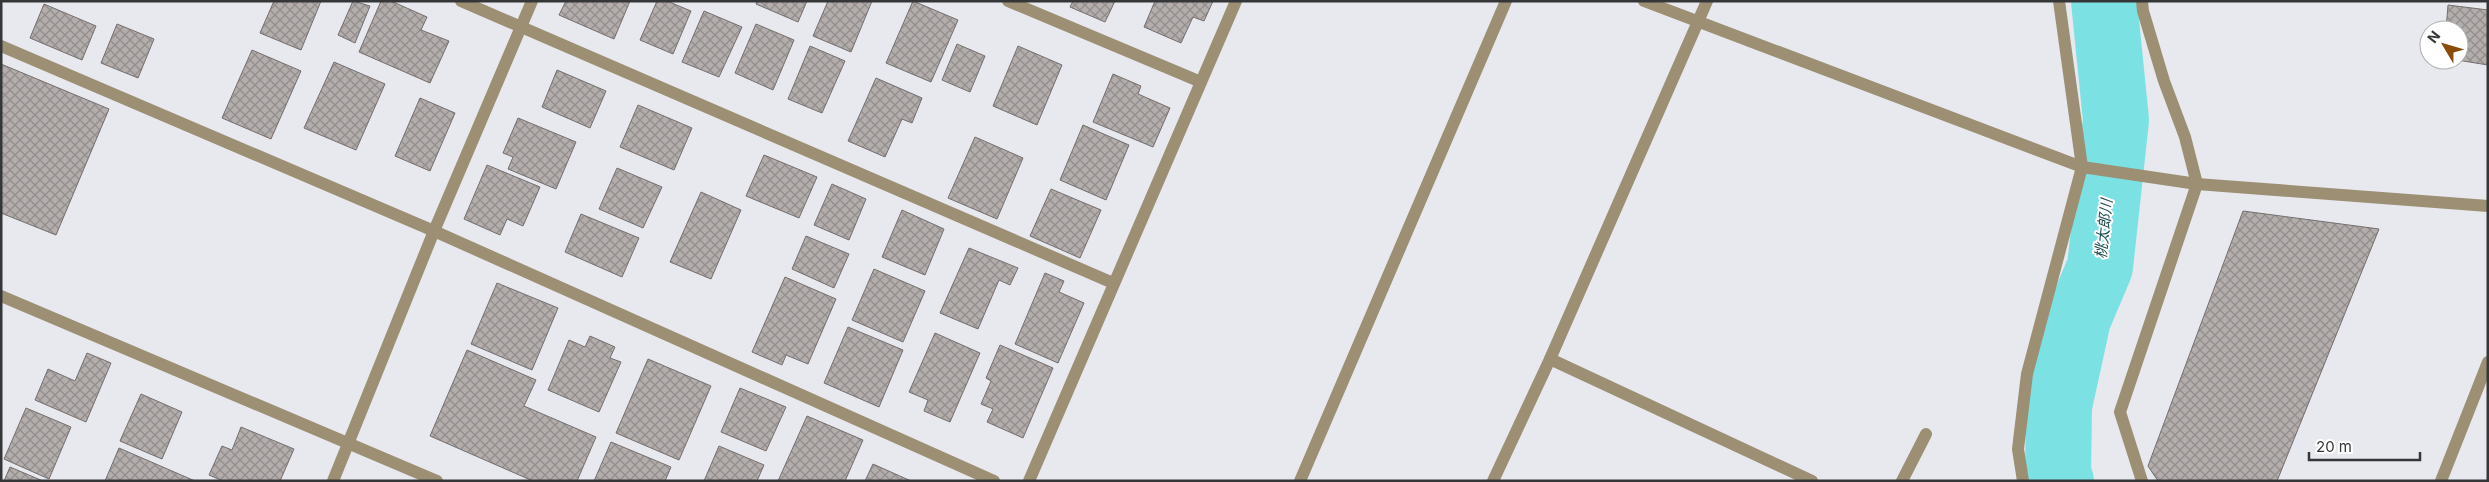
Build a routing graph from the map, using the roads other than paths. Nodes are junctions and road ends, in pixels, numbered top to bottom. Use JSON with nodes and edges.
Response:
{"nodes":[{"id":1,"x":461,"y":1,"type":"edge"},
{"id":2,"x":532,"y":1,"type":"edge"},
{"id":3,"x":1008,"y":1,"type":"edge"},
{"id":4,"x":1236,"y":1,"type":"edge"},
{"id":5,"x":1506,"y":1,"type":"edge"},
{"id":6,"x":1644,"y":1,"type":"edge"},
{"id":7,"x":1706,"y":1,"type":"edge"},
{"id":8,"x":2059,"y":1,"type":"edge"},
{"id":9,"x":2142,"y":1,"type":"edge"},
{"id":10,"x":1698,"y":22,"type":"junction"},
{"id":11,"x":521,"y":26,"type":"junction"},
{"id":12,"x":1,"y":46,"type":"edge"},
{"id":13,"x":1201,"y":82,"type":"junction"},
{"id":14,"x":2082,"y":167,"type":"junction"},
{"id":15,"x":2197,"y":184,"type":"junction"},
{"id":16,"x":2488,"y":206,"type":"edge"},
{"id":17,"x":434,"y":231,"type":"junction"},
{"id":18,"x":1113,"y":283,"type":"junction"},
{"id":19,"x":1,"y":296,"type":"edge"},
{"id":20,"x":1550,"y":359,"type":"junction"},
{"id":21,"x":2488,"y":362,"type":"edge"},
{"id":22,"x":1926,"y":434,"type":"dead end"},
{"id":23,"x":349,"y":442,"type":"junction"},
{"id":24,"x":333,"y":481,"type":"edge"},
{"id":25,"x":438,"y":481,"type":"edge"},
{"id":26,"x":994,"y":481,"type":"edge"},
{"id":27,"x":1029,"y":481,"type":"edge"},
{"id":28,"x":1300,"y":481,"type":"edge"},
{"id":29,"x":1494,"y":481,"type":"edge"},
{"id":30,"x":1812,"y":481,"type":"edge"},
{"id":31,"x":1902,"y":481,"type":"edge"},
{"id":32,"x":2023,"y":481,"type":"edge"},
{"id":33,"x":2142,"y":481,"type":"edge"},
{"id":34,"x":2441,"y":481,"type":"edge"}],
"edges":[{"from":1,"to":11,"type":"street"},
{"from":2,"to":11,"type":"street"},
{"from":3,"to":13,"type":"street"},
{"from":4,"to":13,"type":"street"},
{"from":5,"to":28,"type":"street"},
{"from":6,"to":10,"type":"street"},
{"from":7,"to":10,"type":"street"},
{"from":8,"to":14,"type":"street"},
{"from":9,"to":15,"type":"street"},
{"from":10,"to":14,"type":"street"},
{"from":10,"to":20,"type":"street"},
{"from":11,"to":17,"type":"street"},
{"from":11,"to":18,"type":"street"},
{"from":12,"to":17,"type":"street"},
{"from":13,"to":18,"type":"street"},
{"from":14,"to":15,"type":"street"},
{"from":14,"to":32,"type":"street"},
{"from":15,"to":16,"type":"street"},
{"from":15,"to":33,"type":"street"},
{"from":17,"to":23,"type":"street"},
{"from":17,"to":26,"type":"street"},
{"from":18,"to":27,"type":"street"},
{"from":19,"to":23,"type":"street"},
{"from":20,"to":29,"type":"street"},
{"from":20,"to":30,"type":"street"},
{"from":21,"to":34,"type":"street"},
{"from":22,"to":31,"type":"street"},
{"from":23,"to":24,"type":"street"},
{"from":23,"to":25,"type":"street"}]}
